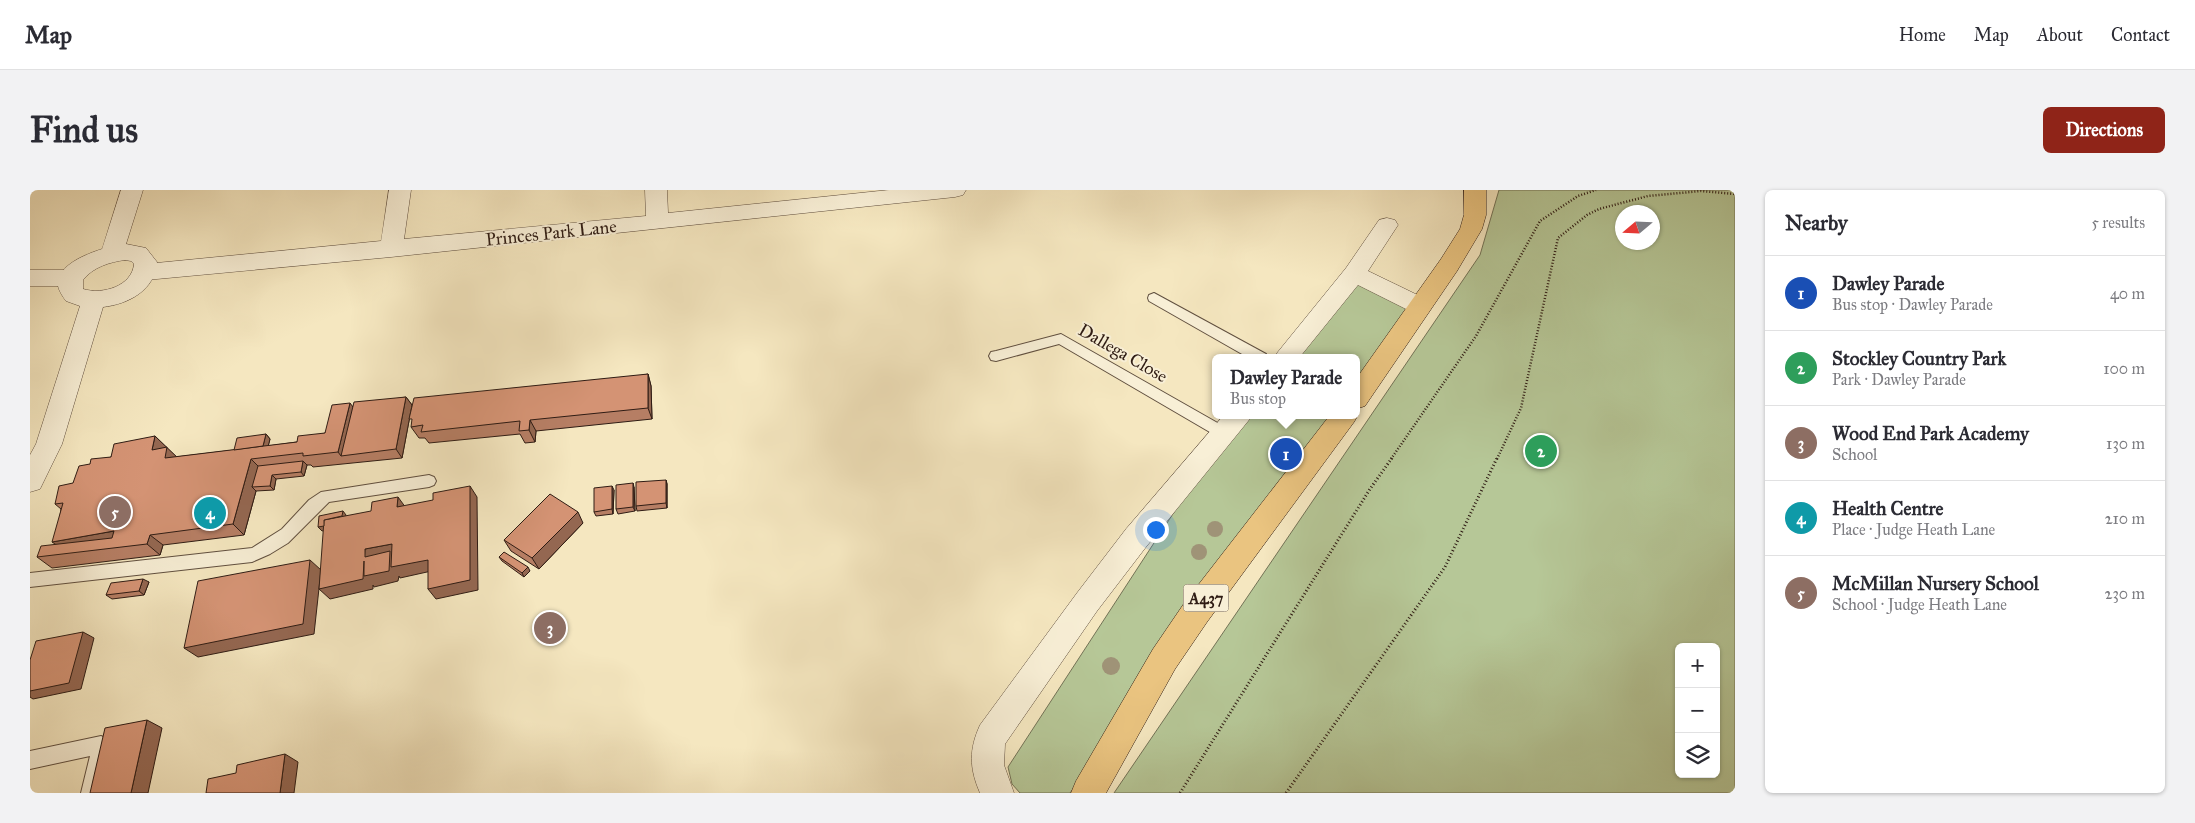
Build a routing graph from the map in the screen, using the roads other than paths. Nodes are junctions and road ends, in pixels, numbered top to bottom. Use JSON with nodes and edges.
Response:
{"nodes":[{"id":1,"x":132,"y":190,"type":"edge"},
{"id":2,"x":400,"y":190,"type":"edge"},
{"id":3,"x":656,"y":190,"type":"edge"},
{"id":4,"x":955,"y":190,"type":"edge"},
{"id":5,"x":1474,"y":190,"type":"edge"},
{"id":6,"x":910,"y":192,"type":"edge"},
{"id":7,"x":657,"y":222,"type":"junction"},
{"id":8,"x":1387,"y":225,"type":"dead end"},
{"id":9,"x":390,"y":249,"type":"junction"},
{"id":10,"x":112,"y":253,"type":"junction"},
{"id":11,"x":146,"y":272,"type":"junction"},
{"id":12,"x":1354,"y":274,"type":"junction"},
{"id":13,"x":30,"y":278,"type":"edge"},
{"id":14,"x":72,"y":278,"type":"junction"},
{"id":15,"x":1154,"y":298,"type":"dead end"},
{"id":16,"x":93,"y":301,"type":"junction"},
{"id":17,"x":1420,"y":306,"type":"junction"},
{"id":18,"x":1254,"y":354,"type":"edge"},
{"id":19,"x":1288,"y":354,"type":"edge"},
{"id":20,"x":996,"y":356,"type":"dead end"},
{"id":21,"x":1360,"y":393,"type":"edge"},
{"id":22,"x":1212,"y":415,"type":"edge"},
{"id":23,"x":1220,"y":419,"type":"edge"},
{"id":24,"x":1341,"y":419,"type":"edge"},
{"id":25,"x":1232,"y":425,"type":"edge"},
{"id":26,"x":34,"y":467,"type":"edge"},
{"id":27,"x":429,"y":481,"type":"dead end"},
{"id":28,"x":30,"y":580,"type":"edge"},
{"id":29,"x":30,"y":760,"type":"edge"},
{"id":30,"x":90,"y":793,"type":"edge"},
{"id":31,"x":997,"y":793,"type":"edge"},
{"id":32,"x":1088,"y":793,"type":"edge"}],
"edges":[{"from":1,"to":10,"type":"street"},
{"from":2,"to":9,"type":"street"},
{"from":3,"to":7,"type":"street"},
{"from":4,"to":6,"type":"street","name":"Princes Park Lane"},
{"from":5,"to":17,"type":"main road"},
{"from":6,"to":7,"type":"street","name":"Princes Park Lane"},
{"from":7,"to":9,"type":"street","name":"Princes Park Lane"},
{"from":8,"to":12,"type":"street"},
{"from":9,"to":11,"type":"street","name":"Princes Park Lane"},
{"from":10,"to":11,"type":"street"},
{"from":10,"to":14,"type":"street"},
{"from":11,"to":16,"type":"street"},
{"from":12,"to":17,"type":"street"},
{"from":12,"to":19,"type":"street"},
{"from":13,"to":14,"type":"street"},
{"from":14,"to":16,"type":"street"},
{"from":15,"to":18,"type":"lane"},
{"from":16,"to":26,"type":"street"},
{"from":17,"to":21,"type":"main road"},
{"from":20,"to":22,"type":"lane","name":"Dallega Close"},
{"from":23,"to":25,"type":"lane","name":"Dallega Close"},
{"from":24,"to":32,"type":"main road","number":"A437"},
{"from":25,"to":31,"type":"street"},
{"from":27,"to":28,"type":"lane"},
{"from":29,"to":30,"type":"lane"}]}
